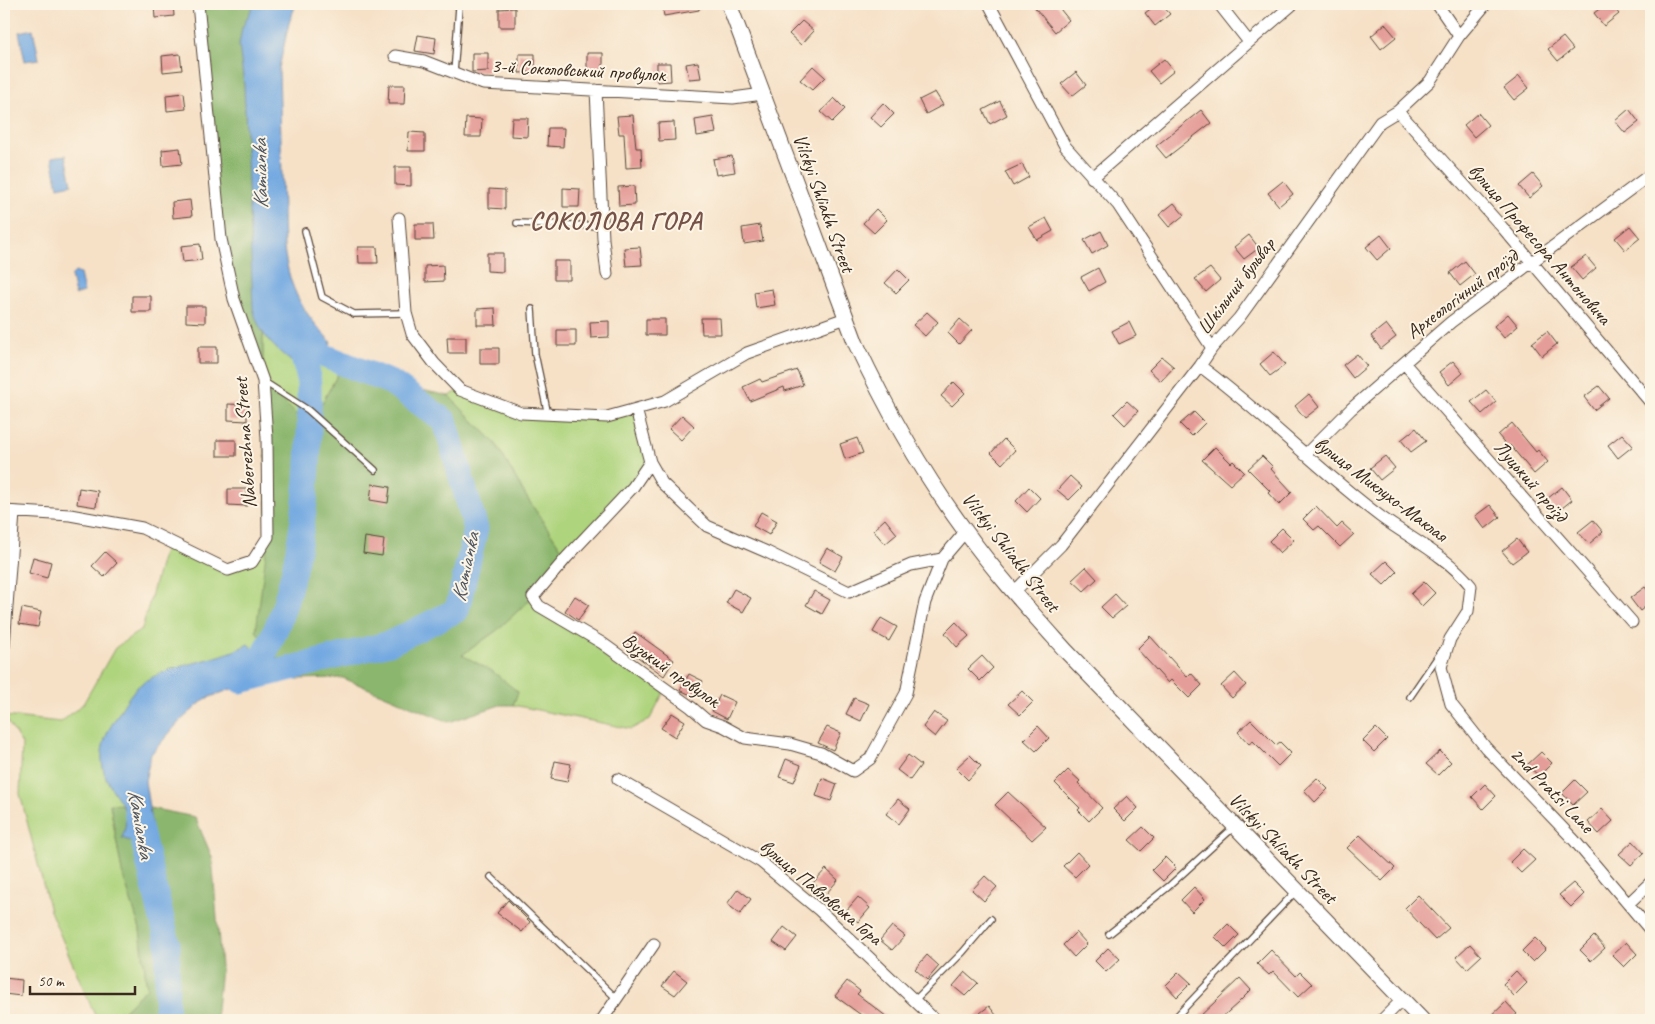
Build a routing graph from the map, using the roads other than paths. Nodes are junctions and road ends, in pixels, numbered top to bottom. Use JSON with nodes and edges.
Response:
{"nodes":[{"id":1,"x":198,"y":4,"type":"edge"},
{"id":2,"x":456,"y":4,"type":"edge"},
{"id":3,"x":728,"y":4,"type":"edge"},
{"id":4,"x":990,"y":4,"type":"edge"},
{"id":5,"x":1219,"y":4,"type":"edge"},
{"id":6,"x":1293,"y":4,"type":"edge"},
{"id":7,"x":1437,"y":4,"type":"edge"},
{"id":8,"x":1486,"y":4,"type":"edge"},
{"id":9,"x":1459,"y":36,"type":"junction"},
{"id":10,"x":1249,"y":42,"type":"junction"},
{"id":11,"x":396,"y":56,"type":"dead end"},
{"id":12,"x":454,"y":73,"type":"junction"},
{"id":13,"x":596,"y":90,"type":"junction"},
{"id":14,"x":763,"y":94,"type":"junction"},
{"id":15,"x":1398,"y":111,"type":"junction"},
{"id":16,"x":1651,"y":174,"type":"edge"},
{"id":17,"x":1092,"y":178,"type":"junction"},
{"id":18,"x":399,"y":218,"type":"dead end"},
{"id":19,"x":517,"y":223,"type":"dead end"},
{"id":20,"x":602,"y":226,"type":"junction"},
{"id":21,"x":305,"y":231,"type":"dead end"},
{"id":22,"x":1533,"y":263,"type":"junction"},
{"id":23,"x":607,"y":274,"type":"dead end"},
{"id":24,"x":532,"y":309,"type":"dead end"},
{"id":25,"x":406,"y":313,"type":"junction"},
{"id":26,"x":846,"y":318,"type":"junction"},
{"id":27,"x":1212,"y":348,"type":"junction"},
{"id":28,"x":1404,"y":363,"type":"junction"},
{"id":29,"x":1200,"y":366,"type":"junction"},
{"id":30,"x":263,"y":381,"type":"junction"},
{"id":31,"x":1651,"y":403,"type":"edge"},
{"id":32,"x":636,"y":409,"type":"junction"},
{"id":33,"x":548,"y":414,"type":"junction"},
{"id":34,"x":1305,"y":455,"type":"junction"},
{"id":35,"x":650,"y":462,"type":"junction"},
{"id":36,"x":375,"y":470,"type":"dead end"},
{"id":37,"x":9,"y":512,"type":"edge"},
{"id":38,"x":965,"y":532,"type":"junction"},
{"id":39,"x":942,"y":559,"type":"junction"},
{"id":40,"x":1014,"y":592,"type":"junction"},
{"id":41,"x":1632,"y":622,"type":"dead end"},
{"id":42,"x":1450,"y":639,"type":"junction"},
{"id":43,"x":4,"y":646,"type":"edge"},
{"id":44,"x":1441,"y":667,"type":"joint"},
{"id":45,"x":1410,"y":697,"type":"dead end"},
{"id":46,"x":618,"y":779,"type":"dead end"},
{"id":47,"x":1234,"y":827,"type":"junction"},
{"id":48,"x":491,"y":877,"type":"dead end"},
{"id":49,"x":1651,"y":882,"type":"edge"},
{"id":50,"x":1296,"y":890,"type":"junction"},
{"id":51,"x":1628,"y":904,"type":"junction"},
{"id":52,"x":990,"y":918,"type":"dead end"},
{"id":53,"x":1651,"y":932,"type":"edge"},
{"id":54,"x":1109,"y":934,"type":"dead end"},
{"id":55,"x":654,"y":944,"type":"dead end"},
{"id":56,"x":617,"y":999,"type":"junction"},
{"id":57,"x":915,"y":1000,"type":"junction"},
{"id":58,"x":1402,"y":1000,"type":"junction"},
{"id":59,"x":602,"y":1020,"type":"edge"},
{"id":60,"x":935,"y":1020,"type":"edge"},
{"id":61,"x":1174,"y":1020,"type":"edge"},
{"id":62,"x":1382,"y":1020,"type":"edge"},
{"id":63,"x":1422,"y":1020,"type":"edge"}],
"edges":[{"from":1,"to":30,"type":"street","name":"Naberezhna Street"},
{"from":2,"to":12,"type":"lane"},
{"from":3,"to":14,"type":"street","name":"Vilskyi Shliakh Street"},
{"from":4,"to":17,"type":"street"},
{"from":5,"to":10,"type":"street"},
{"from":6,"to":10,"type":"street"},
{"from":7,"to":9,"type":"street"},
{"from":8,"to":9,"type":"street","name":"Шкільний бульвар"},
{"from":9,"to":15,"type":"street","name":"Шкільний бульвар"},
{"from":10,"to":17,"type":"street"},
{"from":11,"to":12,"type":"street","name":"3-й Соколовський провулок"},
{"from":12,"to":13,"type":"street","name":"3-й Соколовський провулок"},
{"from":13,"to":14,"type":"street","name":"3-й Соколовський провулок"},
{"from":13,"to":20,"type":"street"},
{"from":14,"to":26,"type":"street","name":"Vilskyi Shliakh Street"},
{"from":15,"to":22,"type":"street","name":"вулиця Професора Антоновича"},
{"from":15,"to":27,"type":"street","name":"Шкільний бульвар"},
{"from":16,"to":22,"type":"street","name":"Археологічний проїзд"},
{"from":17,"to":27,"type":"street"},
{"from":18,"to":25,"type":"street"},
{"from":19,"to":20,"type":"lane"},
{"from":20,"to":23,"type":"street"},
{"from":21,"to":25,"type":"lane"},
{"from":22,"to":28,"type":"street","name":"Археологічний проїзд"},
{"from":22,"to":31,"type":"street","name":"вулиця Професора Антоновича"},
{"from":24,"to":33,"type":"lane"},
{"from":25,"to":33,"type":"street"},
{"from":26,"to":32,"type":"street"},
{"from":26,"to":38,"type":"street","name":"Vilskyi Shliakh Street"},
{"from":27,"to":29,"type":"street","name":"Шкільний бульвар"},
{"from":28,"to":34,"type":"street","name":"Археологічний проїзд"},
{"from":28,"to":41,"type":"street","name":"Луцький проїзд"},
{"from":29,"to":34,"type":"street","name":"вулиця Миклухо-Маклая"},
{"from":29,"to":40,"type":"street","name":"Шкільний бульвар"},
{"from":30,"to":36,"type":"lane"},
{"from":30,"to":37,"type":"street","name":"Naberezhna Street"},
{"from":32,"to":33,"type":"street"},
{"from":32,"to":35,"type":"street"},
{"from":34,"to":42,"type":"street","name":"вулиця Миклухо-Маклая"},
{"from":35,"to":39,"type":"street"},
{"from":35,"to":39,"type":"street","name":"Вузький провулок"},
{"from":37,"to":43,"type":"street"},
{"from":38,"to":39,"type":"street","name":"Вузький провулок"},
{"from":38,"to":40,"type":"street","name":"Vilskyi Shliakh Street"},
{"from":40,"to":47,"type":"street","name":"Vilskyi Shliakh Street"},
{"from":42,"to":44,"type":"street","name":"вулиця Миклухо-Маклая"},
{"from":42,"to":45,"type":"lane"},
{"from":44,"to":51,"type":"street","name":"2nd Pratsi Lane"},
{"from":46,"to":57,"type":"street","name":"вулиця Павловська Гора"},
{"from":47,"to":50,"type":"street","name":"Vilskyi Shliakh Street"},
{"from":47,"to":54,"type":"lane"},
{"from":48,"to":56,"type":"lane"},
{"from":49,"to":51,"type":"street"},
{"from":50,"to":58,"type":"street","name":"Vilskyi Shliakh Street"},
{"from":50,"to":61,"type":"lane"},
{"from":51,"to":53,"type":"street","name":"2nd Pratsi Lane"},
{"from":52,"to":57,"type":"lane"},
{"from":55,"to":56,"type":"street"},
{"from":56,"to":59,"type":"street"},
{"from":57,"to":60,"type":"street","name":"вулиця Павловська Гора"},
{"from":58,"to":62,"type":"street"},
{"from":58,"to":63,"type":"street","name":"Vilskyi Shliakh Street"}]}
